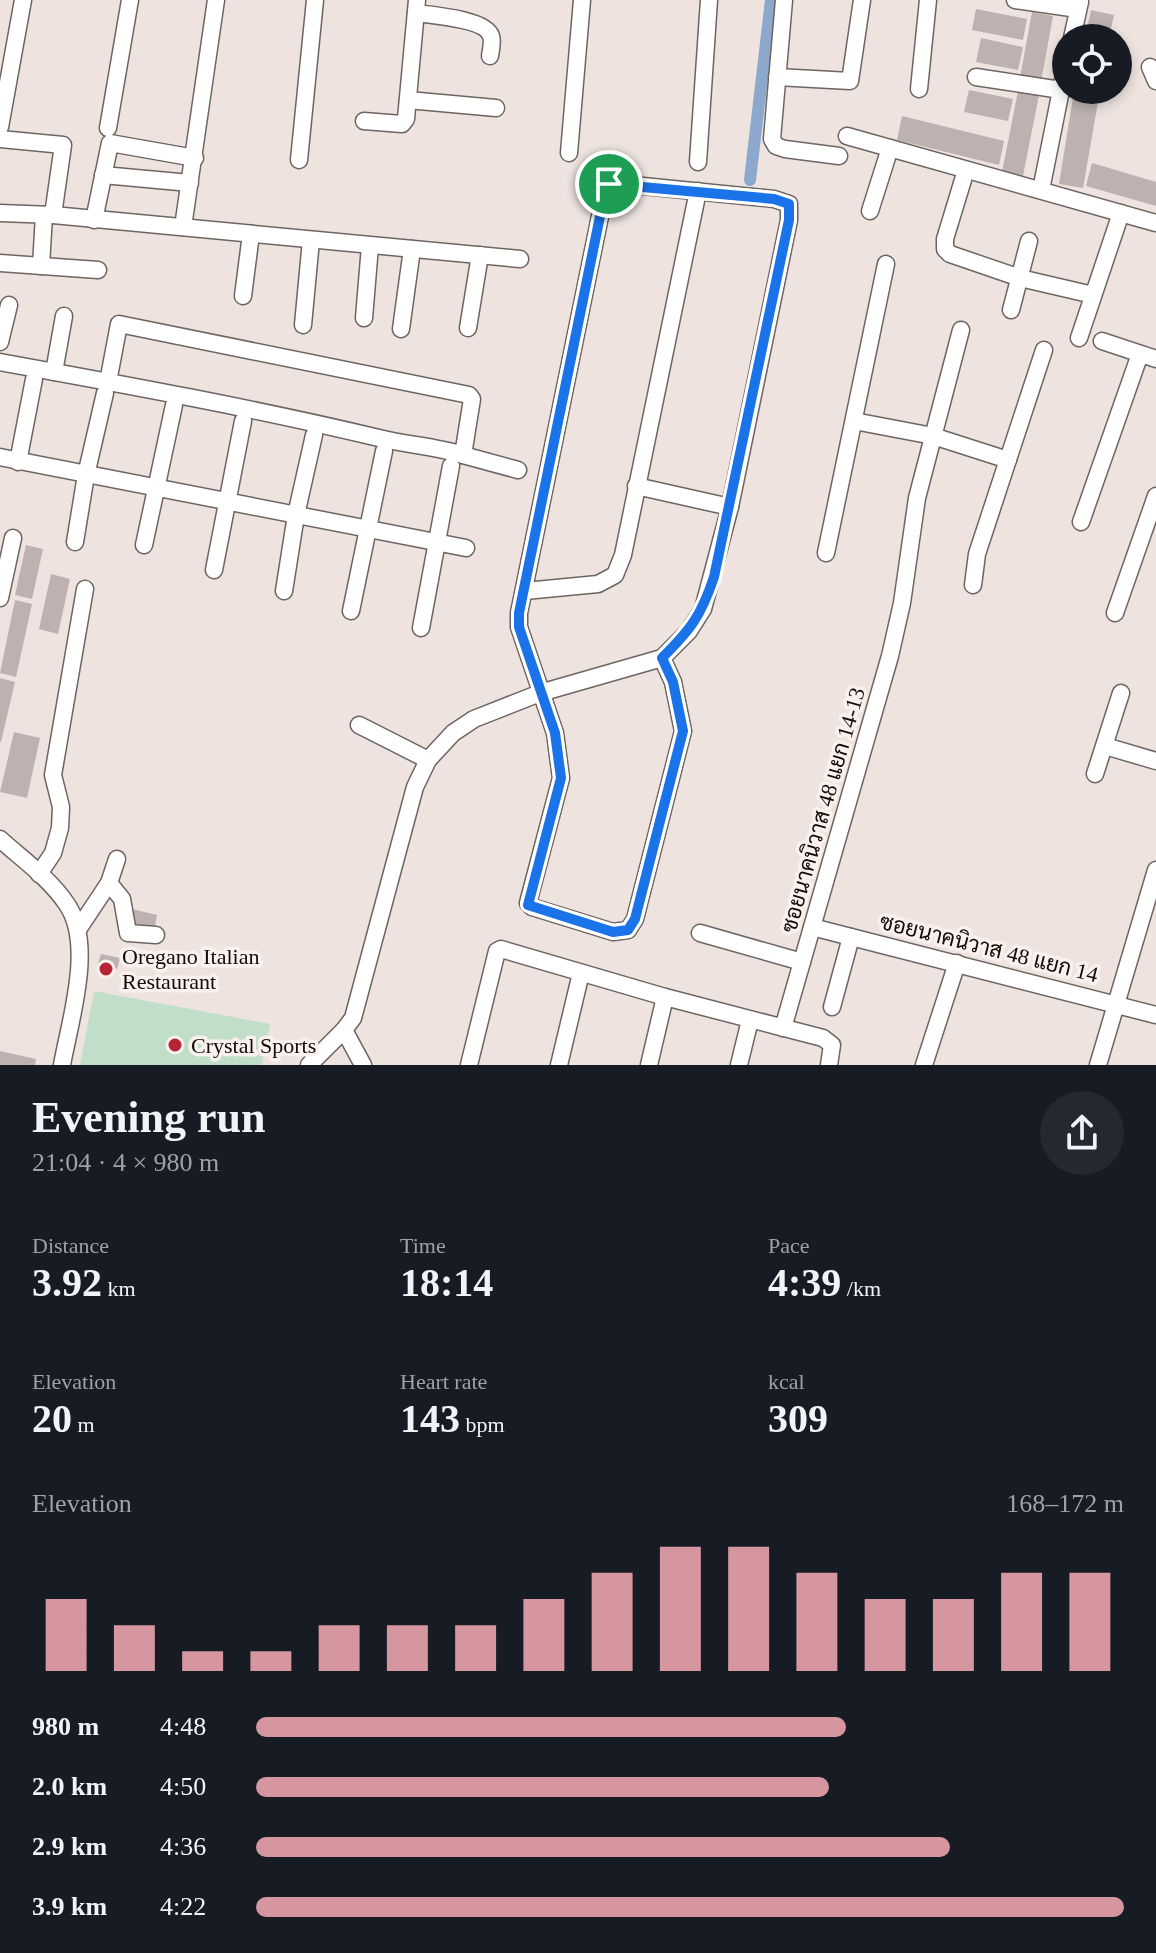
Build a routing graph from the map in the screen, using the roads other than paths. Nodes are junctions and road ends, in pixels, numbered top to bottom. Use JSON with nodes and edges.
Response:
{"nodes":[{"id":1,"x":23,"y":0,"type":"edge"},
{"id":2,"x":130,"y":0,"type":"edge"},
{"id":3,"x":216,"y":0,"type":"edge"},
{"id":4,"x":315,"y":0,"type":"edge"},
{"id":5,"x":582,"y":0,"type":"edge"},
{"id":6,"x":709,"y":0,"type":"edge"},
{"id":7,"x":784,"y":0,"type":"edge"},
{"id":8,"x":862,"y":0,"type":"edge"},
{"id":9,"x":928,"y":0,"type":"edge"},
{"id":10,"x":1015,"y":0,"type":"edge"},
{"id":11,"x":1079,"y":5,"type":"edge"},
{"id":12,"x":416,"y":6,"type":"edge"},
{"id":13,"x":490,"y":56,"type":"dead end"},
{"id":14,"x":777,"y":77,"type":"junction"},
{"id":15,"x":976,"y":77,"type":"dead end"},
{"id":16,"x":919,"y":89,"type":"dead end"},
{"id":17,"x":1052,"y":89,"type":"edge"},
{"id":18,"x":408,"y":100,"type":"junction"},
{"id":19,"x":1058,"y":104,"type":"edge"},
{"id":20,"x":496,"y":108,"type":"dead end"},
{"id":21,"x":364,"y":121,"type":"dead end"},
{"id":22,"x":0,"y":127,"type":"edge"},
{"id":23,"x":109,"y":136,"type":"junction"},
{"id":24,"x":847,"y":136,"type":"dead end"},
{"id":25,"x":0,"y":139,"type":"edge"},
{"id":26,"x":890,"y":148,"type":"junction"},
{"id":27,"x":569,"y":153,"type":"dead end"},
{"id":28,"x":839,"y":156,"type":"dead end"},
{"id":29,"x":195,"y":158,"type":"junction"},
{"id":30,"x":299,"y":160,"type":"dead end"},
{"id":31,"x":698,"y":162,"type":"dead end"},
{"id":32,"x":966,"y":170,"type":"junction"},
{"id":33,"x":103,"y":175,"type":"junction"},
{"id":34,"x":190,"y":183,"type":"junction"},
{"id":35,"x":1041,"y":190,"type":"junction"},
{"id":36,"x":698,"y":191,"type":"junction"},
{"id":37,"x":870,"y":211,"type":"dead end"},
{"id":38,"x":0,"y":213,"type":"edge"},
{"id":39,"x":1121,"y":213,"type":"junction"},
{"id":40,"x":48,"y":215,"type":"junction"},
{"id":41,"x":94,"y":220,"type":"junction"},
{"id":42,"x":1156,"y":223,"type":"edge"},
{"id":43,"x":183,"y":227,"type":"junction"},
{"id":44,"x":251,"y":234,"type":"junction"},
{"id":45,"x":311,"y":240,"type":"junction"},
{"id":46,"x":1029,"y":241,"type":"dead end"},
{"id":47,"x":370,"y":246,"type":"junction"},
{"id":48,"x":412,"y":249,"type":"junction"},
{"id":49,"x":480,"y":255,"type":"junction"},
{"id":50,"x":520,"y":259,"type":"dead end"},
{"id":51,"x":0,"y":263,"type":"edge"},
{"id":52,"x":886,"y":264,"type":"dead end"},
{"id":53,"x":41,"y":266,"type":"junction"},
{"id":54,"x":98,"y":270,"type":"dead end"},
{"id":55,"x":1020,"y":278,"type":"junction"},
{"id":56,"x":1093,"y":295,"type":"junction"},
{"id":57,"x":243,"y":296,"type":"dead end"},
{"id":58,"x":9,"y":305,"type":"dead end"},
{"id":59,"x":1011,"y":310,"type":"dead end"},
{"id":60,"x":64,"y":316,"type":"dead end"},
{"id":61,"x":364,"y":318,"type":"dead end"},
{"id":62,"x":303,"y":325,"type":"dead end"},
{"id":63,"x":468,"y":328,"type":"dead end"},
{"id":64,"x":401,"y":329,"type":"dead end"},
{"id":65,"x":961,"y":330,"type":"dead end"},
{"id":66,"x":1079,"y":338,"type":"dead end"},
{"id":67,"x":1102,"y":341,"type":"dead end"},
{"id":68,"x":0,"y":342,"type":"edge"},
{"id":69,"x":1044,"y":350,"type":"dead end"},
{"id":70,"x":1148,"y":356,"type":"edge"},
{"id":71,"x":0,"y":362,"type":"edge"},
{"id":72,"x":54,"y":372,"type":"junction"},
{"id":73,"x":34,"y":379,"type":"dead end"},
{"id":74,"x":107,"y":388,"type":"junction"},
{"id":75,"x":174,"y":405,"type":"dead end"},
{"id":76,"x":243,"y":421,"type":"dead end"},
{"id":77,"x":854,"y":421,"type":"junction"},
{"id":78,"x":314,"y":435,"type":"dead end"},
{"id":79,"x":933,"y":436,"type":"junction"},
{"id":80,"x":384,"y":451,"type":"dead end"},
{"id":81,"x":0,"y":457,"type":"edge"},
{"id":82,"x":457,"y":460,"type":"junction"},
{"id":83,"x":1008,"y":460,"type":"junction"},
{"id":84,"x":18,"y":462,"type":"junction"},
{"id":85,"x":518,"y":470,"type":"dead end"},
{"id":86,"x":86,"y":475,"type":"junction"},
{"id":87,"x":636,"y":486,"type":"junction"},
{"id":88,"x":155,"y":488,"type":"junction"},
{"id":89,"x":1156,"y":496,"type":"edge"},
{"id":90,"x":227,"y":502,"type":"junction"},
{"id":91,"x":730,"y":507,"type":"junction"},
{"id":92,"x":296,"y":515,"type":"junction"},
{"id":93,"x":1081,"y":522,"type":"dead end"},
{"id":94,"x":367,"y":529,"type":"junction"},
{"id":95,"x":13,"y":538,"type":"dead end"},
{"id":96,"x":75,"y":542,"type":"dead end"},
{"id":97,"x":437,"y":543,"type":"junction"},
{"id":98,"x":144,"y":545,"type":"dead end"},
{"id":99,"x":466,"y":548,"type":"dead end"},
{"id":100,"x":826,"y":553,"type":"dead end"},
{"id":101,"x":214,"y":570,"type":"dead end"},
{"id":102,"x":973,"y":585,"type":"dead end"},
{"id":103,"x":85,"y":589,"type":"dead end"},
{"id":104,"x":284,"y":591,"type":"dead end"},
{"id":105,"x":525,"y":591,"type":"junction"},
{"id":106,"x":0,"y":598,"type":"edge"},
{"id":107,"x":351,"y":611,"type":"dead end"},
{"id":108,"x":1115,"y":613,"type":"dead end"},
{"id":109,"x":421,"y":628,"type":"dead end"},
{"id":110,"x":662,"y":658,"type":"junction"},
{"id":111,"x":540,"y":693,"type":"junction"},
{"id":112,"x":1121,"y":693,"type":"dead end"},
{"id":113,"x":359,"y":725,"type":"dead end"},
{"id":114,"x":1105,"y":746,"type":"junction"},
{"id":115,"x":428,"y":760,"type":"junction"},
{"id":116,"x":1156,"y":761,"type":"edge"},
{"id":117,"x":1095,"y":774,"type":"dead end"},
{"id":118,"x":0,"y":839,"type":"edge"},
{"id":119,"x":117,"y":859,"type":"dead end"},
{"id":120,"x":1156,"y":870,"type":"edge"},
{"id":121,"x":39,"y":874,"type":"junction"},
{"id":122,"x":109,"y":883,"type":"junction"},
{"id":123,"x":1153,"y":891,"type":"edge"},
{"id":124,"x":812,"y":927,"type":"junction"},
{"id":125,"x":79,"y":928,"type":"junction"},
{"id":126,"x":700,"y":933,"type":"dead end"},
{"id":127,"x":156,"y":935,"type":"dead end"},
{"id":128,"x":851,"y":937,"type":"junction"},
{"id":129,"x":802,"y":962,"type":"junction"},
{"id":130,"x":957,"y":963,"type":"junction"},
{"id":131,"x":581,"y":973,"type":"junction"},
{"id":132,"x":665,"y":997,"type":"junction"},
{"id":133,"x":1118,"y":1003,"type":"junction"},
{"id":134,"x":832,"y":1007,"type":"dead end"},
{"id":135,"x":1156,"y":1015,"type":"edge"},
{"id":136,"x":750,"y":1020,"type":"junction"},
{"id":137,"x":783,"y":1028,"type":"junction"},
{"id":138,"x":344,"y":1030,"type":"junction"},
{"id":139,"x":62,"y":1065,"type":"edge"},
{"id":140,"x":309,"y":1065,"type":"edge"},
{"id":141,"x":363,"y":1065,"type":"edge"},
{"id":142,"x":469,"y":1065,"type":"edge"},
{"id":143,"x":559,"y":1065,"type":"edge"},
{"id":144,"x":649,"y":1065,"type":"edge"},
{"id":145,"x":739,"y":1065,"type":"edge"},
{"id":146,"x":829,"y":1065,"type":"edge"},
{"id":147,"x":924,"y":1065,"type":"edge"},
{"id":148,"x":1098,"y":1065,"type":"edge"}],
"edges":[{"from":1,"to":22,"type":"street"},
{"from":2,"to":23,"type":"street"},
{"from":3,"to":29,"type":"street"},
{"from":4,"to":30,"type":"street"},
{"from":5,"to":27,"type":"street"},
{"from":6,"to":31,"type":"street"},
{"from":7,"to":14,"type":"street"},
{"from":8,"to":14,"type":"street"},
{"from":9,"to":16,"type":"street"},
{"from":10,"to":11,"type":"street"},
{"from":12,"to":13,"type":"street"},
{"from":12,"to":18,"type":"street"},
{"from":14,"to":28,"type":"street"},
{"from":15,"to":17,"type":"street"},
{"from":18,"to":20,"type":"street"},
{"from":18,"to":21,"type":"street"},
{"from":19,"to":35,"type":"street"},
{"from":23,"to":29,"type":"street"},
{"from":23,"to":33,"type":"street"},
{"from":24,"to":26,"type":"street"},
{"from":25,"to":40,"type":"street"},
{"from":26,"to":32,"type":"street"},
{"from":26,"to":37,"type":"street"},
{"from":29,"to":34,"type":"street"},
{"from":32,"to":35,"type":"street"},
{"from":32,"to":55,"type":"street"},
{"from":33,"to":34,"type":"street"},
{"from":33,"to":41,"type":"street"},
{"from":34,"to":43,"type":"street"},
{"from":35,"to":39,"type":"street"},
{"from":36,"to":87,"type":"street"},
{"from":36,"to":91,"type":"street"},
{"from":36,"to":105,"type":"street"},
{"from":38,"to":40,"type":"street"},
{"from":39,"to":42,"type":"street"},
{"from":39,"to":56,"type":"street"},
{"from":40,"to":41,"type":"street"},
{"from":40,"to":53,"type":"street"},
{"from":41,"to":43,"type":"street"},
{"from":43,"to":44,"type":"street"},
{"from":44,"to":45,"type":"street"},
{"from":44,"to":57,"type":"street"},
{"from":45,"to":47,"type":"street"},
{"from":45,"to":62,"type":"street"},
{"from":46,"to":55,"type":"street"},
{"from":47,"to":48,"type":"street"},
{"from":47,"to":61,"type":"street"},
{"from":48,"to":49,"type":"street"},
{"from":48,"to":64,"type":"street"},
{"from":49,"to":50,"type":"street"},
{"from":49,"to":63,"type":"street"},
{"from":51,"to":53,"type":"street"},
{"from":52,"to":77,"type":"street"},
{"from":53,"to":54,"type":"street"},
{"from":55,"to":56,"type":"street"},
{"from":55,"to":59,"type":"street"},
{"from":56,"to":66,"type":"street"},
{"from":58,"to":68,"type":"street"},
{"from":60,"to":72,"type":"street"},
{"from":65,"to":79,"type":"street","name":"ซอยนาคนิวาส 48 แยก 14-13"},
{"from":67,"to":70,"type":"street"},
{"from":69,"to":83,"type":"street"},
{"from":70,"to":93,"type":"street"},
{"from":71,"to":72,"type":"street"},
{"from":72,"to":74,"type":"street"},
{"from":73,"to":84,"type":"street"},
{"from":74,"to":82,"type":"street"},
{"from":74,"to":82,"type":"street"},
{"from":74,"to":86,"type":"street"},
{"from":75,"to":88,"type":"street"},
{"from":76,"to":90,"type":"street"},
{"from":77,"to":79,"type":"street"},
{"from":77,"to":100,"type":"street"},
{"from":78,"to":92,"type":"street"},
{"from":79,"to":83,"type":"street"},
{"from":79,"to":124,"type":"street","name":"ซอยนาคนิวาส 48 แยก 14-13"},
{"from":80,"to":94,"type":"street"},
{"from":81,"to":84,"type":"street"},
{"from":82,"to":85,"type":"street"},
{"from":82,"to":97,"type":"street"},
{"from":83,"to":102,"type":"street"},
{"from":84,"to":86,"type":"street"},
{"from":86,"to":88,"type":"street"},
{"from":86,"to":96,"type":"street"},
{"from":87,"to":91,"type":"street"},
{"from":87,"to":105,"type":"street"},
{"from":88,"to":90,"type":"street"},
{"from":88,"to":98,"type":"street"},
{"from":89,"to":108,"type":"street"},
{"from":90,"to":92,"type":"street"},
{"from":90,"to":101,"type":"street"},
{"from":91,"to":110,"type":"street"},
{"from":92,"to":94,"type":"street"},
{"from":92,"to":104,"type":"street"},
{"from":94,"to":97,"type":"street"},
{"from":94,"to":107,"type":"street"},
{"from":95,"to":106,"type":"street"},
{"from":97,"to":99,"type":"street"},
{"from":97,"to":109,"type":"street"},
{"from":103,"to":121,"type":"street"},
{"from":105,"to":111,"type":"street"},
{"from":110,"to":111,"type":"street"},
{"from":110,"to":111,"type":"street"},
{"from":111,"to":115,"type":"street"},
{"from":112,"to":114,"type":"street"},
{"from":113,"to":115,"type":"street"},
{"from":114,"to":116,"type":"street"},
{"from":114,"to":117,"type":"street"},
{"from":115,"to":138,"type":"street"},
{"from":118,"to":121,"type":"street"},
{"from":119,"to":122,"type":"street"},
{"from":120,"to":123,"type":"street"},
{"from":121,"to":125,"type":"street"},
{"from":122,"to":125,"type":"street"},
{"from":122,"to":127,"type":"street"},
{"from":123,"to":133,"type":"street"},
{"from":124,"to":128,"type":"street","name":"ซอยนาคนิวาส 48 แยก 14"},
{"from":124,"to":129,"type":"street","name":"ซอยนาคนิวาส 48 แยก 14-13"},
{"from":125,"to":139,"type":"street"},
{"from":126,"to":129,"type":"street"},
{"from":128,"to":130,"type":"street","name":"ซอยนาคนิวาส 48 แยก 14"},
{"from":128,"to":134,"type":"street"},
{"from":129,"to":137,"type":"street","name":"ซอยนาคนิวาส 48 แยก 14-13"},
{"from":130,"to":133,"type":"street","name":"ซอยนาคนิวาส 48 แยก 14"},
{"from":130,"to":147,"type":"street"},
{"from":131,"to":132,"type":"street"},
{"from":131,"to":142,"type":"street"},
{"from":131,"to":143,"type":"street"},
{"from":132,"to":136,"type":"street"},
{"from":132,"to":144,"type":"street"},
{"from":133,"to":135,"type":"street","name":"ซอยนาคนิวาส 48 แยก 14"},
{"from":133,"to":148,"type":"street"},
{"from":136,"to":137,"type":"street"},
{"from":136,"to":145,"type":"street"},
{"from":137,"to":146,"type":"street"},
{"from":138,"to":140,"type":"street"},
{"from":138,"to":141,"type":"street"}]}
